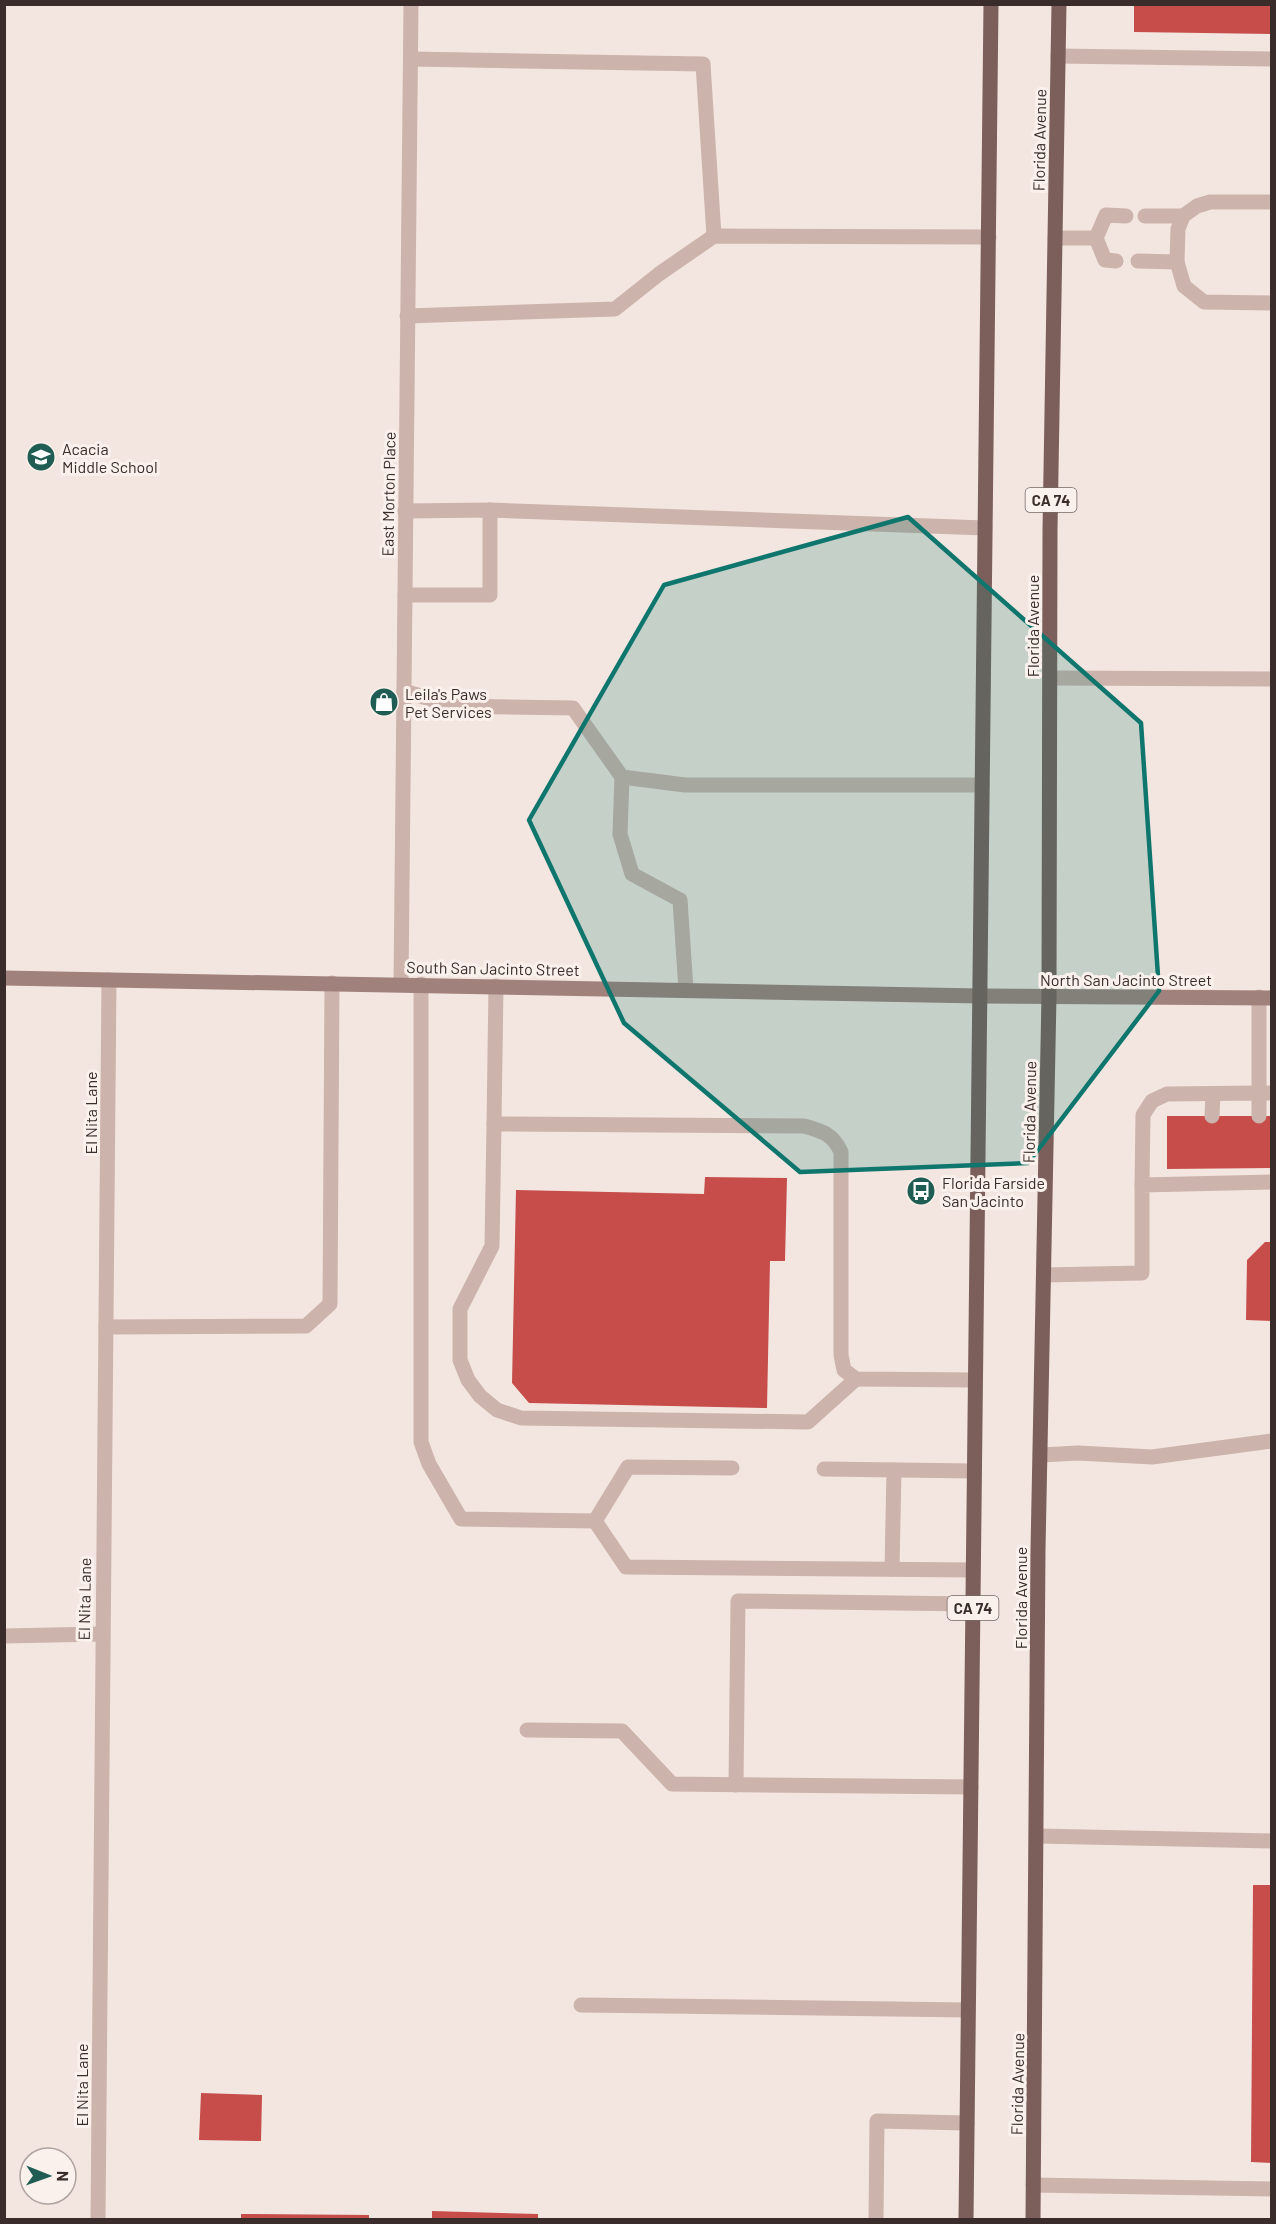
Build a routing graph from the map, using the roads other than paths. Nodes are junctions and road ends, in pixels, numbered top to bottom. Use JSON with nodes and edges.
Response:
{"nodes":[{"id":1,"x":411,"y":4,"type":"edge"},
{"id":2,"x":991,"y":4,"type":"edge"},
{"id":3,"x":1059,"y":4,"type":"edge"},
{"id":4,"x":1058,"y":56,"type":"junction"},
{"id":5,"x":411,"y":59,"type":"junction"},
{"id":6,"x":1272,"y":59,"type":"edge"},
{"id":7,"x":1272,"y":202,"type":"edge"},
{"id":8,"x":1126,"y":216,"type":"dead end"},
{"id":9,"x":1144,"y":216,"type":"dead end"},
{"id":10,"x":1183,"y":216,"type":"junction"},
{"id":11,"x":714,"y":236,"type":"junction"},
{"id":12,"x":988,"y":237,"type":"junction"},
{"id":13,"x":1055,"y":238,"type":"junction"},
{"id":14,"x":1096,"y":238,"type":"junction"},
{"id":15,"x":1116,"y":261,"type":"dead end"},
{"id":16,"x":1138,"y":261,"type":"dead end"},
{"id":17,"x":1178,"y":262,"type":"junction"},
{"id":18,"x":1272,"y":303,"type":"edge"},
{"id":19,"x":408,"y":316,"type":"junction"},
{"id":20,"x":490,"y":510,"type":"junction"},
{"id":21,"x":405,"y":511,"type":"junction"},
{"id":22,"x":985,"y":528,"type":"junction"},
{"id":23,"x":405,"y":595,"type":"junction"},
{"id":24,"x":1050,"y":678,"type":"junction"},
{"id":25,"x":1272,"y":679,"type":"edge"},
{"id":26,"x":404,"y":691,"type":"junction"},
{"id":27,"x":622,"y":777,"type":"junction"},
{"id":28,"x":982,"y":785,"type":"junction"},
{"id":29,"x":4,"y":978,"type":"edge"},
{"id":30,"x":109,"y":980,"type":"junction"},
{"id":31,"x":333,"y":983,"type":"junction"},
{"id":32,"x":400,"y":984,"type":"junction"},
{"id":33,"x":421,"y":984,"type":"junction"},
{"id":34,"x":496,"y":986,"type":"junction"},
{"id":35,"x":686,"y":990,"type":"junction"},
{"id":36,"x":980,"y":996,"type":"junction"},
{"id":37,"x":1049,"y":996,"type":"junction"},
{"id":38,"x":1265,"y":998,"type":"edge"},
{"id":39,"x":1265,"y":1093,"type":"edge"},
{"id":40,"x":1213,"y":1094,"type":"junction"},
{"id":41,"x":1212,"y":1116,"type":"dead end"},
{"id":42,"x":1259,"y":1116,"type":"dead end"},
{"id":43,"x":495,"y":1124,"type":"junction"},
{"id":44,"x":1263,"y":1178,"type":"edge"},
{"id":45,"x":1143,"y":1185,"type":"junction"},
{"id":46,"x":1044,"y":1275,"type":"junction"},
{"id":47,"x":106,"y":1327,"type":"junction"},
{"id":48,"x":856,"y":1379,"type":"junction"},
{"id":49,"x":975,"y":1380,"type":"junction"},
{"id":50,"x":1272,"y":1442,"type":"edge"},
{"id":51,"x":1041,"y":1455,"type":"junction"},
{"id":52,"x":732,"y":1468,"type":"dead end"},
{"id":53,"x":824,"y":1469,"type":"dead end"},
{"id":54,"x":894,"y":1470,"type":"junction"},
{"id":55,"x":974,"y":1471,"type":"junction"},
{"id":56,"x":595,"y":1521,"type":"junction"},
{"id":57,"x":892,"y":1569,"type":"junction"},
{"id":58,"x":973,"y":1570,"type":"junction"},
{"id":59,"x":973,"y":1604,"type":"junction"},
{"id":60,"x":101,"y":1634,"type":"junction"},
{"id":61,"x":4,"y":1636,"type":"edge"},
{"id":62,"x":527,"y":1730,"type":"dead end"},
{"id":63,"x":736,"y":1785,"type":"junction"},
{"id":64,"x":971,"y":1787,"type":"junction"},
{"id":65,"x":1038,"y":1836,"type":"junction"},
{"id":66,"x":1272,"y":1841,"type":"edge"},
{"id":67,"x":581,"y":2005,"type":"dead end"},
{"id":68,"x":968,"y":2010,"type":"junction"},
{"id":69,"x":967,"y":2123,"type":"junction"},
{"id":70,"x":1033,"y":2185,"type":"junction"},
{"id":71,"x":1272,"y":2189,"type":"edge"},
{"id":72,"x":98,"y":2220,"type":"edge"},
{"id":73,"x":876,"y":2220,"type":"edge"},
{"id":74,"x":966,"y":2220,"type":"edge"},
{"id":75,"x":1033,"y":2220,"type":"edge"}],
"edges":[{"from":1,"to":5,"type":"street","name":"East Morton Place"},
{"from":2,"to":12,"type":"main road","number":"CA 74"},
{"from":3,"to":4,"type":"main road","name":"Florida Avenue","number":"CA 74"},
{"from":4,"to":6,"type":"street"},
{"from":4,"to":13,"type":"main road","name":"Florida Avenue","number":"CA 74"},
{"from":5,"to":11,"type":"street"},
{"from":5,"to":19,"type":"street","name":"East Morton Place"},
{"from":7,"to":10,"type":"street"},
{"from":8,"to":14,"type":"street"},
{"from":9,"to":10,"type":"street"},
{"from":10,"to":17,"type":"street"},
{"from":11,"to":12,"type":"street"},
{"from":11,"to":19,"type":"street"},
{"from":12,"to":22,"type":"main road","number":"CA 74"},
{"from":13,"to":14,"type":"street"},
{"from":13,"to":24,"type":"main road","name":"Florida Avenue","number":"CA 74"},
{"from":14,"to":15,"type":"street"},
{"from":16,"to":17,"type":"street"},
{"from":17,"to":18,"type":"street"},
{"from":19,"to":21,"type":"street","name":"East Morton Place"},
{"from":20,"to":21,"type":"street"},
{"from":20,"to":22,"type":"street"},
{"from":20,"to":23,"type":"street"},
{"from":21,"to":23,"type":"street","name":"East Morton Place"},
{"from":22,"to":28,"type":"main road","number":"CA 74"},
{"from":23,"to":26,"type":"street","name":"East Morton Place"},
{"from":24,"to":25,"type":"street"},
{"from":24,"to":37,"type":"main road","name":"Florida Avenue","number":"CA 74"},
{"from":26,"to":27,"type":"street"},
{"from":26,"to":32,"type":"street","name":"East Morton Place"},
{"from":27,"to":28,"type":"street"},
{"from":27,"to":35,"type":"street"},
{"from":28,"to":36,"type":"main road","number":"CA 74"},
{"from":29,"to":30,"type":"main road","name":"South San Jacinto Street"},
{"from":30,"to":31,"type":"main road","name":"South San Jacinto Street"},
{"from":30,"to":47,"type":"street","name":"El Nita Lane"},
{"from":31,"to":32,"type":"main road","name":"South San Jacinto Street"},
{"from":31,"to":47,"type":"street"},
{"from":32,"to":33,"type":"main road","name":"South San Jacinto Street"},
{"from":33,"to":34,"type":"main road","name":"South San Jacinto Street"},
{"from":33,"to":56,"type":"street"},
{"from":34,"to":35,"type":"main road","name":"South San Jacinto Street"},
{"from":34,"to":43,"type":"street"},
{"from":35,"to":36,"type":"main road","name":"South San Jacinto Street"},
{"from":36,"to":37,"type":"main road","name":"North San Jacinto Street"},
{"from":36,"to":49,"type":"main road","number":"CA 74"},
{"from":37,"to":38,"type":"main road","name":"North San Jacinto Street"},
{"from":37,"to":46,"type":"main road","name":"Florida Avenue","number":"CA 74"},
{"from":38,"to":39,"type":"street"},
{"from":39,"to":40,"type":"street"},
{"from":39,"to":42,"type":"street"},
{"from":40,"to":41,"type":"street"},
{"from":40,"to":45,"type":"street"},
{"from":43,"to":48,"type":"street"},
{"from":43,"to":48,"type":"street"},
{"from":44,"to":45,"type":"street"},
{"from":45,"to":46,"type":"street"},
{"from":46,"to":51,"type":"main road","name":"Florida Avenue","number":"CA 74"},
{"from":47,"to":60,"type":"street","name":"El Nita Lane"},
{"from":48,"to":49,"type":"street"},
{"from":49,"to":55,"type":"main road","number":"CA 74"},
{"from":50,"to":51,"type":"street"},
{"from":51,"to":65,"type":"main road","name":"Florida Avenue","number":"CA 74"},
{"from":52,"to":56,"type":"street"},
{"from":53,"to":54,"type":"street"},
{"from":54,"to":55,"type":"street"},
{"from":54,"to":57,"type":"street"},
{"from":55,"to":58,"type":"main road","number":"CA 74"},
{"from":56,"to":57,"type":"street"},
{"from":57,"to":58,"type":"street"},
{"from":58,"to":59,"type":"main road","number":"CA 74"},
{"from":59,"to":63,"type":"street"},
{"from":59,"to":64,"type":"main road","number":"CA 74"},
{"from":60,"to":61,"type":"street"},
{"from":60,"to":72,"type":"street","name":"El Nita Lane"},
{"from":62,"to":63,"type":"street"},
{"from":63,"to":64,"type":"street"},
{"from":64,"to":68,"type":"main road","number":"CA 74"},
{"from":65,"to":66,"type":"street"},
{"from":65,"to":70,"type":"main road","name":"Florida Avenue","number":"CA 74"},
{"from":67,"to":68,"type":"street"},
{"from":68,"to":69,"type":"main road","number":"CA 74"},
{"from":69,"to":73,"type":"street"},
{"from":69,"to":74,"type":"main road","number":"CA 74"},
{"from":70,"to":71,"type":"street"},
{"from":70,"to":75,"type":"main road","name":"Florida Avenue","number":"CA 74"}]}
